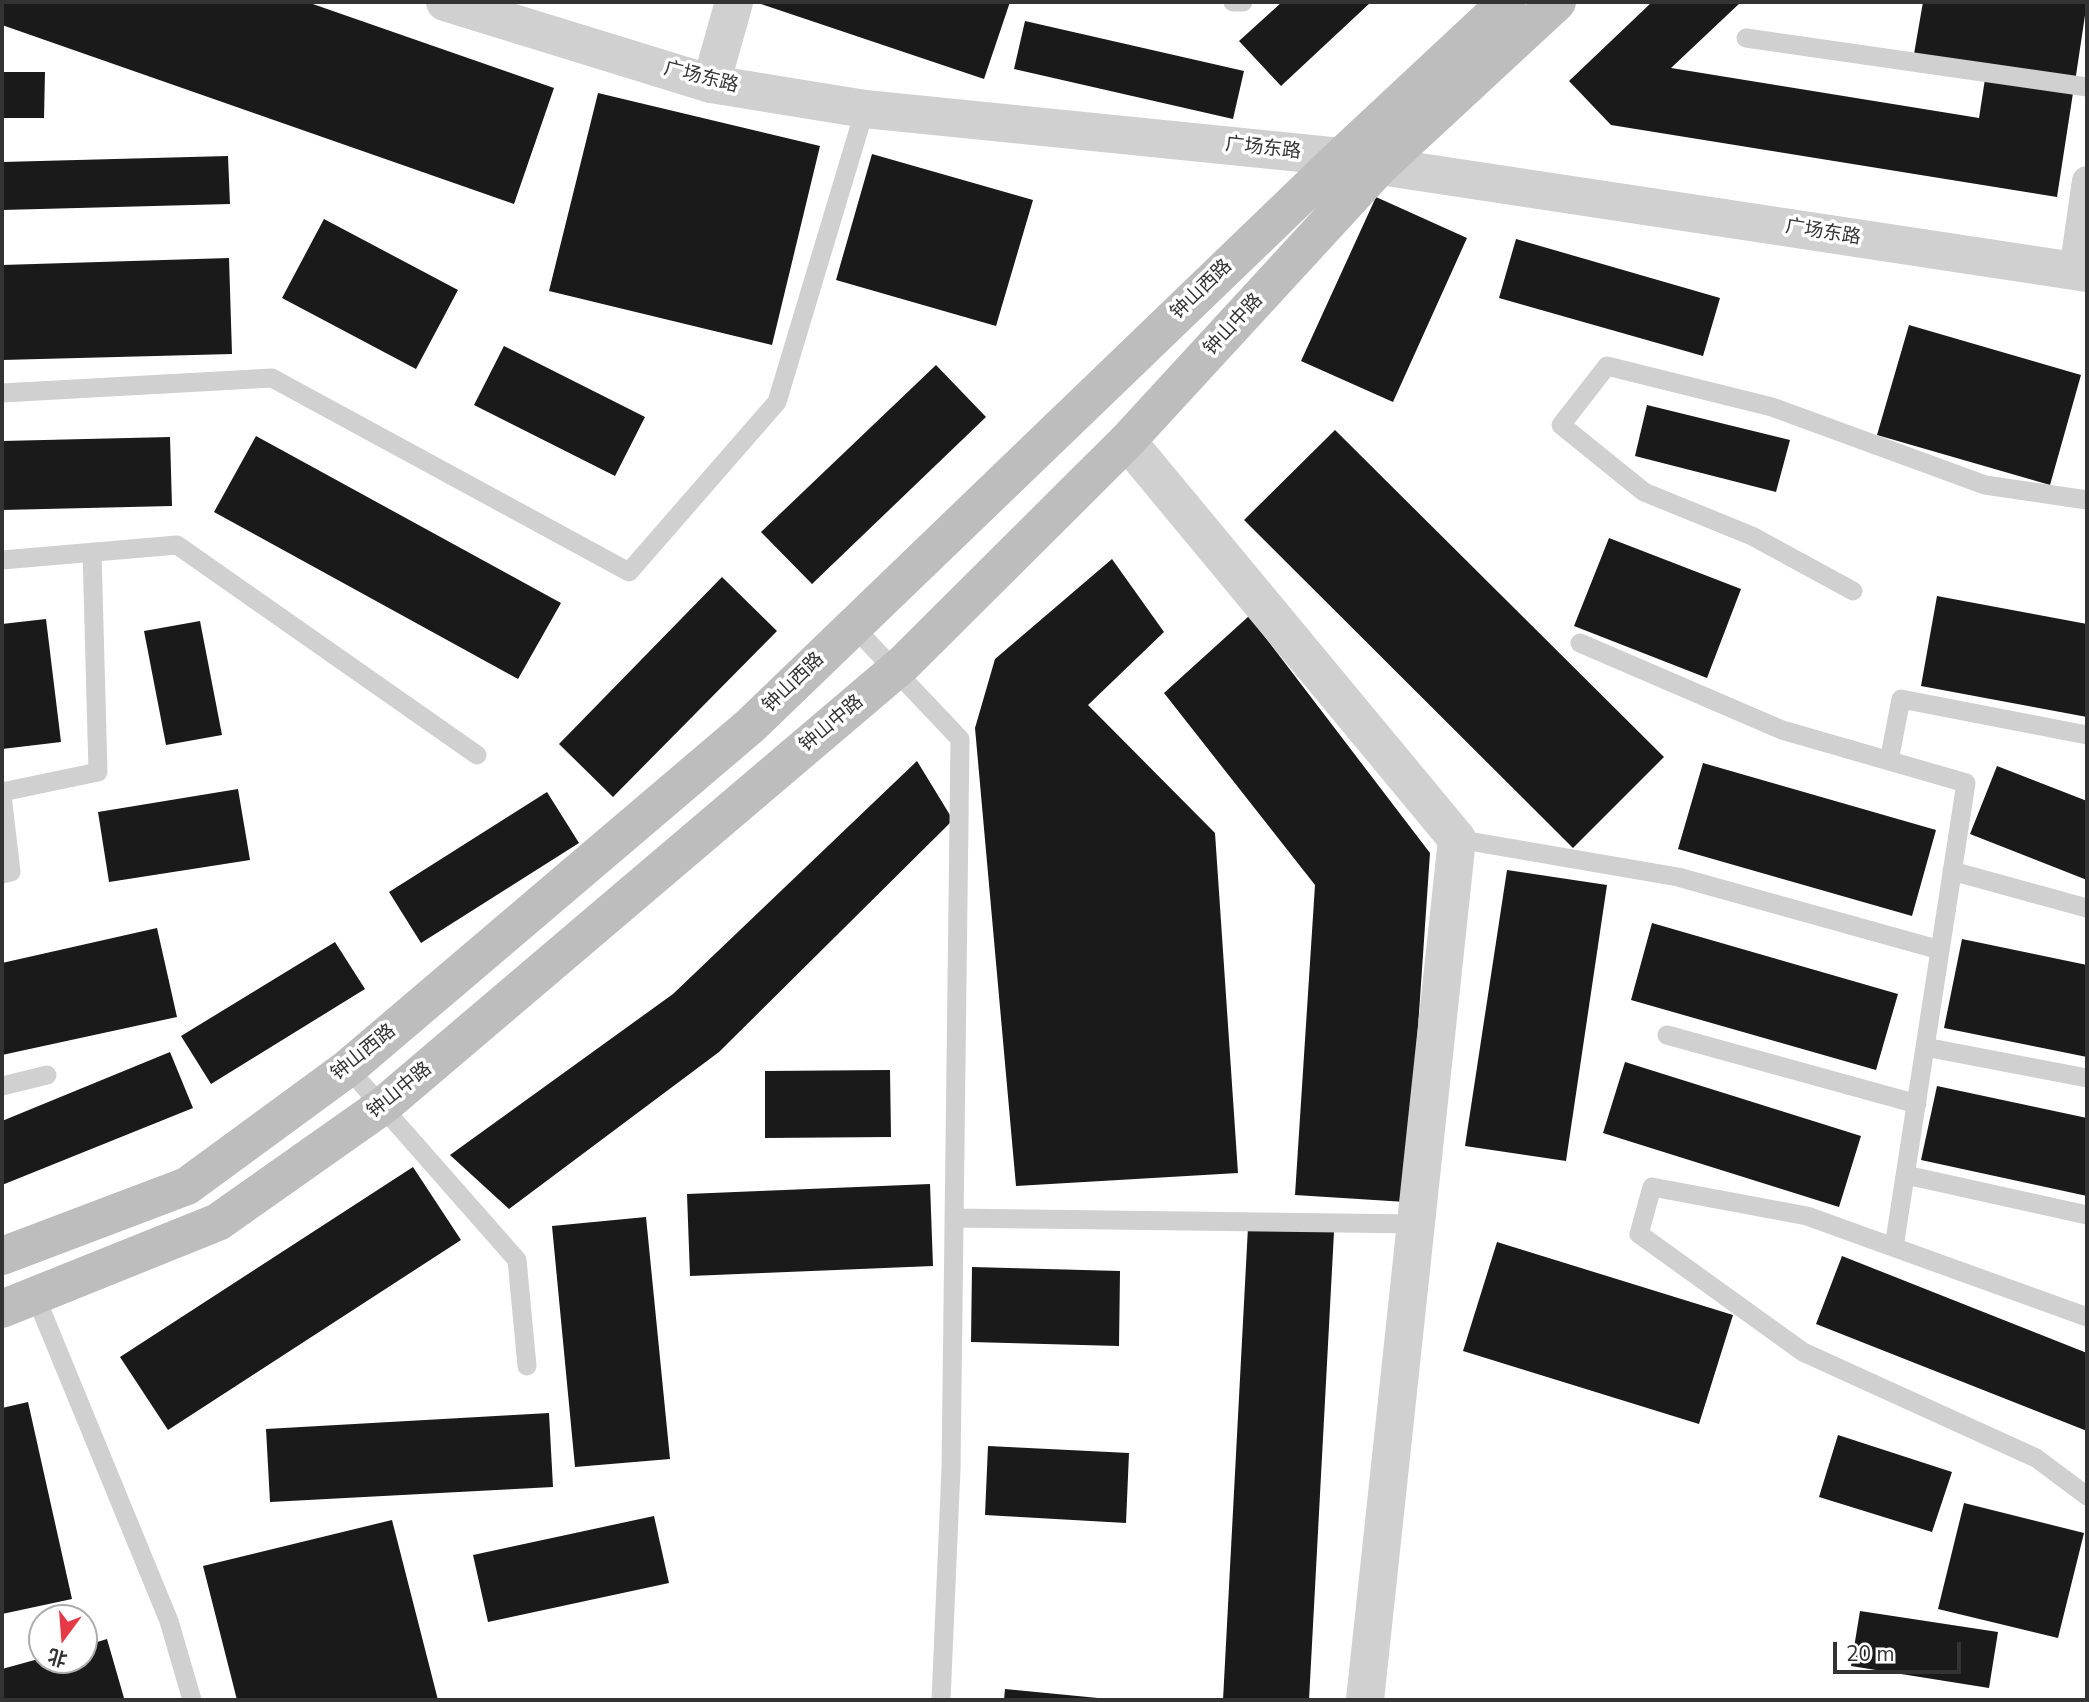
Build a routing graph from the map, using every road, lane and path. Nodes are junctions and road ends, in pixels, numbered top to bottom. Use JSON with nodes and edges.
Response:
{"nodes":[{"id":1,"x":445,"y":2,"type":"edge"},
{"id":2,"x":734,"y":2,"type":"edge"},
{"id":3,"x":1233,"y":2,"type":"edge"},
{"id":4,"x":1243,"y":2,"type":"edge"},
{"id":5,"x":1507,"y":2,"type":"edge"},
{"id":6,"x":1557,"y":2,"type":"edge"},
{"id":7,"x":1746,"y":38,"type":"dead end"},
{"id":8,"x":711,"y":84,"type":"junction"},
{"id":9,"x":2087,"y":87,"type":"edge"},
{"id":10,"x":865,"y":109,"type":"junction"},
{"id":11,"x":1340,"y":156,"type":"junction"},
{"id":12,"x":1380,"y":166,"type":"junction"},
{"id":13,"x":2087,"y":181,"type":"edge"},
{"id":14,"x":2080,"y":272,"type":"edge"},
{"id":15,"x":2,"y":393,"type":"edge"},
{"id":16,"x":1127,"y":441,"type":"junction"},
{"id":17,"x":2087,"y":500,"type":"edge"},
{"id":18,"x":92,"y":552,"type":"junction"},
{"id":19,"x":2,"y":560,"type":"edge"},
{"id":20,"x":1853,"y":591,"type":"dead end"},
{"id":21,"x":852,"y":625,"type":"junction"},
{"id":22,"x":1580,"y":643,"type":"dead end"},
{"id":23,"x":896,"y":670,"type":"junction"},
{"id":24,"x":2087,"y":735,"type":"edge"},
{"id":25,"x":477,"y":755,"type":"dead end"},
{"id":26,"x":1889,"y":761,"type":"junction"},
{"id":27,"x":2,"y":793,"type":"edge"},
{"id":28,"x":1457,"y":839,"type":"junction"},
{"id":29,"x":1952,"y":871,"type":"junction"},
{"id":30,"x":2,"y":874,"type":"edge"},
{"id":31,"x":2087,"y":908,"type":"edge"},
{"id":32,"x":1940,"y":950,"type":"junction"},
{"id":33,"x":1667,"y":1035,"type":"dead end"},
{"id":34,"x":1925,"y":1047,"type":"junction"},
{"id":35,"x":348,"y":1068,"type":"junction"},
{"id":36,"x":47,"y":1075,"type":"dead end"},
{"id":37,"x":2087,"y":1078,"type":"edge"},
{"id":38,"x":2,"y":1086,"type":"edge"},
{"id":39,"x":1917,"y":1104,"type":"junction"},
{"id":40,"x":384,"y":1105,"type":"junction"},
{"id":41,"x":1906,"y":1175,"type":"junction"},
{"id":42,"x":2087,"y":1215,"type":"edge"},
{"id":43,"x":954,"y":1218,"type":"junction"},
{"id":44,"x":1416,"y":1224,"type":"junction"},
{"id":45,"x":1894,"y":1247,"type":"junction"},
{"id":46,"x":2,"y":1256,"type":"edge"},
{"id":47,"x":19,"y":1302,"type":"edge"},
{"id":48,"x":2087,"y":1317,"type":"edge"},
{"id":49,"x":527,"y":1366,"type":"dead end"},
{"id":50,"x":2087,"y":1496,"type":"edge"},
{"id":51,"x":192,"y":1700,"type":"edge"},
{"id":52,"x":941,"y":1700,"type":"edge"},
{"id":53,"x":1365,"y":1700,"type":"edge"}],
"edges":[{"from":1,"to":8,"type":"street","name":"广场东路"},
{"from":2,"to":8,"type":"street"},
{"from":3,"to":4,"type":"lane"},
{"from":5,"to":11,"type":"main road","name":"钟山西路"},
{"from":6,"to":12,"type":"main road","name":"钟山中路"},
{"from":7,"to":9,"type":"lane"},
{"from":8,"to":10,"type":"street","name":"广场东路"},
{"from":10,"to":11,"type":"street","name":"广场东路"},
{"from":10,"to":15,"type":"lane"},
{"from":11,"to":12,"type":"street","name":"广场东路"},
{"from":11,"to":21,"type":"main road","name":"钟山西路"},
{"from":12,"to":14,"type":"street","name":"广场东路"},
{"from":12,"to":16,"type":"main road","name":"钟山中路"},
{"from":13,"to":14,"type":"street"},
{"from":16,"to":23,"type":"main road","name":"钟山中路"},
{"from":16,"to":28,"type":"street"},
{"from":17,"to":20,"type":"lane"},
{"from":18,"to":19,"type":"lane"},
{"from":18,"to":25,"type":"lane"},
{"from":18,"to":27,"type":"lane"},
{"from":21,"to":23,"type":"lane"},
{"from":21,"to":35,"type":"main road","name":"钟山西路"},
{"from":22,"to":26,"type":"lane"},
{"from":23,"to":40,"type":"main road","name":"钟山中路"},
{"from":23,"to":43,"type":"lane"},
{"from":24,"to":26,"type":"lane"},
{"from":26,"to":29,"type":"lane"},
{"from":27,"to":30,"type":"lane"},
{"from":28,"to":32,"type":"lane"},
{"from":28,"to":44,"type":"street"},
{"from":29,"to":31,"type":"lane"},
{"from":29,"to":32,"type":"lane"},
{"from":32,"to":34,"type":"lane"},
{"from":33,"to":39,"type":"lane"},
{"from":34,"to":37,"type":"lane"},
{"from":34,"to":39,"type":"lane"},
{"from":35,"to":40,"type":"lane"},
{"from":35,"to":46,"type":"main road","name":"钟山西路"},
{"from":36,"to":38,"type":"lane"},
{"from":39,"to":41,"type":"lane"},
{"from":40,"to":47,"type":"main road","name":"钟山中路"},
{"from":40,"to":49,"type":"lane"},
{"from":41,"to":42,"type":"lane"},
{"from":41,"to":45,"type":"lane"},
{"from":43,"to":44,"type":"lane"},
{"from":43,"to":52,"type":"lane"},
{"from":44,"to":53,"type":"street"},
{"from":45,"to":48,"type":"lane"},
{"from":45,"to":50,"type":"lane"},
{"from":47,"to":51,"type":"lane"}]}
